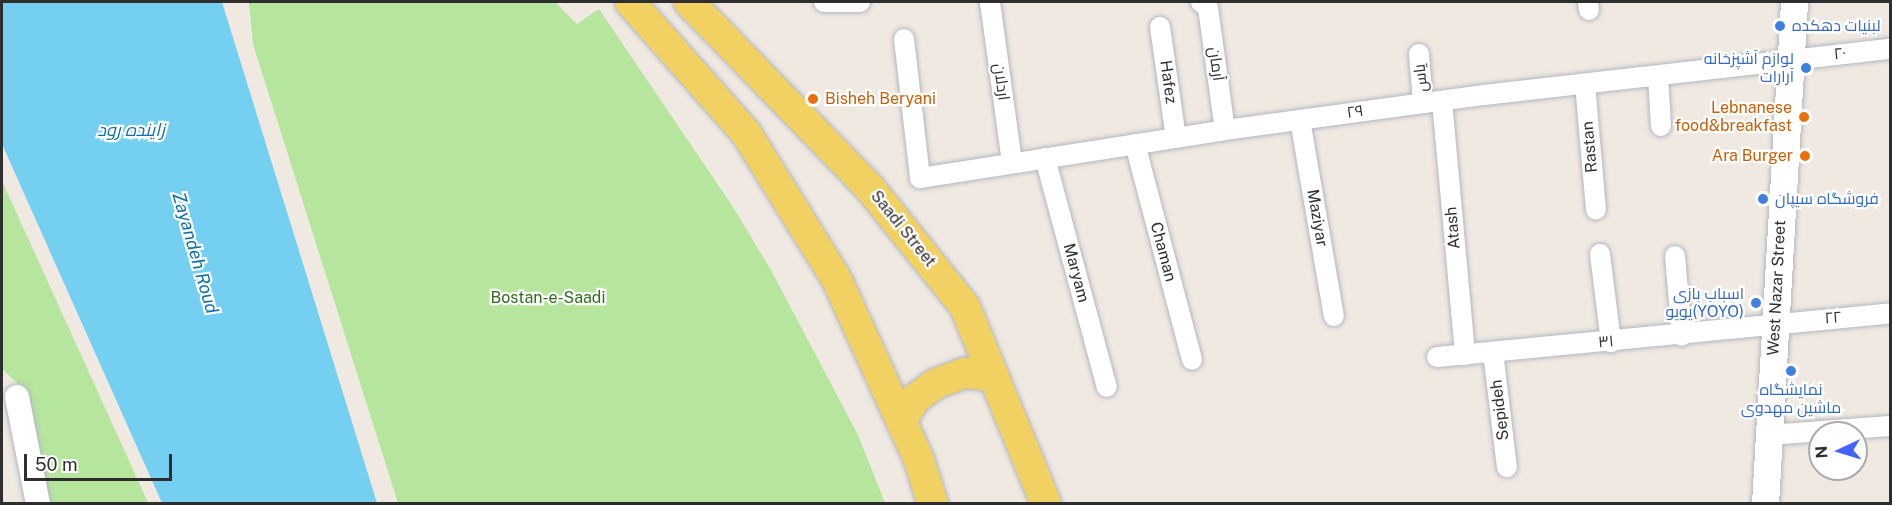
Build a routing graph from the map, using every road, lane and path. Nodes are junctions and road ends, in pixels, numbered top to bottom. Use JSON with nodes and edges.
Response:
{"nodes":[{"id":1,"x":630,"y":2,"type":"edge"},
{"id":2,"x":689,"y":2,"type":"edge"},
{"id":3,"x":860,"y":2,"type":"edge"},
{"id":4,"x":990,"y":2,"type":"edge"},
{"id":5,"x":1202,"y":2,"type":"edge"},
{"id":6,"x":1794,"y":2,"type":"edge"},
{"id":7,"x":824,"y":3,"type":"edge"},
{"id":8,"x":1160,"y":27,"type":"dead end"},
{"id":9,"x":904,"y":39,"type":"dead end"},
{"id":10,"x":1890,"y":49,"type":"edge"},
{"id":11,"x":1419,"y":54,"type":"dead end"},
{"id":12,"x":1790,"y":58,"type":"junction"},
{"id":13,"x":1658,"y":76,"type":"junction"},
{"id":14,"x":1585,"y":84,"type":"junction"},
{"id":15,"x":1433,"y":102,"type":"junction"},
{"id":16,"x":1300,"y":120,"type":"junction"},
{"id":17,"x":1661,"y":126,"type":"dead end"},
{"id":18,"x":1225,"y":130,"type":"junction"},
{"id":19,"x":1176,"y":138,"type":"junction"},
{"id":20,"x":1135,"y":144,"type":"junction"},
{"id":21,"x":1045,"y":158,"type":"junction"},
{"id":22,"x":1012,"y":164,"type":"junction"},
{"id":23,"x":1596,"y":210,"type":"dead end"},
{"id":24,"x":1600,"y":254,"type":"dead end"},
{"id":25,"x":1676,"y":256,"type":"dead end"},
{"id":26,"x":1890,"y":313,"type":"edge"},
{"id":27,"x":1334,"y":316,"type":"dead end"},
{"id":28,"x":1775,"y":322,"type":"junction"},
{"id":29,"x":1682,"y":336,"type":"junction"},
{"id":30,"x":1611,"y":342,"type":"junction"},
{"id":31,"x":1493,"y":352,"type":"junction"},
{"id":32,"x":1465,"y":355,"type":"junction"},
{"id":33,"x":1437,"y":357,"type":"dead end"},
{"id":34,"x":1192,"y":360,"type":"dead end"},
{"id":35,"x":994,"y":376,"type":"junction"},
{"id":36,"x":1107,"y":387,"type":"dead end"},
{"id":37,"x":16,"y":397,"type":"dead end"},
{"id":38,"x":901,"y":422,"type":"junction"},
{"id":39,"x":1890,"y":426,"type":"edge"},
{"id":40,"x":1769,"y":435,"type":"junction"},
{"id":41,"x":1507,"y":467,"type":"dead end"},
{"id":42,"x":38,"y":504,"type":"edge"},
{"id":43,"x":933,"y":504,"type":"edge"},
{"id":44,"x":1046,"y":504,"type":"edge"},
{"id":45,"x":1765,"y":504,"type":"edge"}],
"edges":[{"from":1,"to":38,"type":"main road"},
{"from":2,"to":35,"type":"main road","name":"Saadi Street"},
{"from":3,"to":7,"type":"street"},
{"from":4,"to":22,"type":"street","name":"اردلان"},
{"from":5,"to":18,"type":"street","name":"آرمان"},
{"from":6,"to":12,"type":"main road","name":"West Nazar Street"},
{"from":8,"to":19,"type":"street","name":"Hafez"},
{"from":9,"to":22,"type":"street","name":"۲۹"},
{"from":10,"to":12,"type":"street","name":"۲۰"},
{"from":11,"to":15,"type":"street","name":"یاس"},
{"from":12,"to":13,"type":"street","name":"۲۹"},
{"from":12,"to":28,"type":"main road","name":"West Nazar Street"},
{"from":13,"to":14,"type":"street","name":"۲۹"},
{"from":13,"to":17,"type":"street"},
{"from":14,"to":15,"type":"street","name":"۲۹"},
{"from":14,"to":23,"type":"street","name":"Rastan"},
{"from":15,"to":16,"type":"street","name":"۲۹"},
{"from":15,"to":32,"type":"street","name":"Atash"},
{"from":16,"to":18,"type":"street","name":"۲۹"},
{"from":16,"to":27,"type":"street","name":"Maziyar"},
{"from":18,"to":19,"type":"street","name":"۲۹"},
{"from":19,"to":20,"type":"street","name":"۲۹"},
{"from":20,"to":21,"type":"street","name":"۲۹"},
{"from":20,"to":34,"type":"street","name":"Chaman"},
{"from":21,"to":22,"type":"street","name":"۲۹"},
{"from":21,"to":36,"type":"street","name":"Maryam"},
{"from":24,"to":30,"type":"street"},
{"from":25,"to":29,"type":"street"},
{"from":26,"to":28,"type":"street","name":"۲۲"},
{"from":28,"to":29,"type":"street","name":"۳۱"},
{"from":28,"to":40,"type":"main road","name":"West Nazar Street"},
{"from":29,"to":30,"type":"street","name":"۳۱"},
{"from":30,"to":31,"type":"street","name":"۳۱"},
{"from":31,"to":32,"type":"street","name":"۳۱"},
{"from":31,"to":41,"type":"street","name":"Sepideh"},
{"from":32,"to":33,"type":"street","name":"۳۱"},
{"from":35,"to":38,"type":"main road"},
{"from":35,"to":44,"type":"main road","name":"Saadi Street"},
{"from":37,"to":42,"type":"street"},
{"from":38,"to":43,"type":"main road"},
{"from":39,"to":40,"type":"street"},
{"from":40,"to":45,"type":"main road","name":"West Nazar Street"}]}
